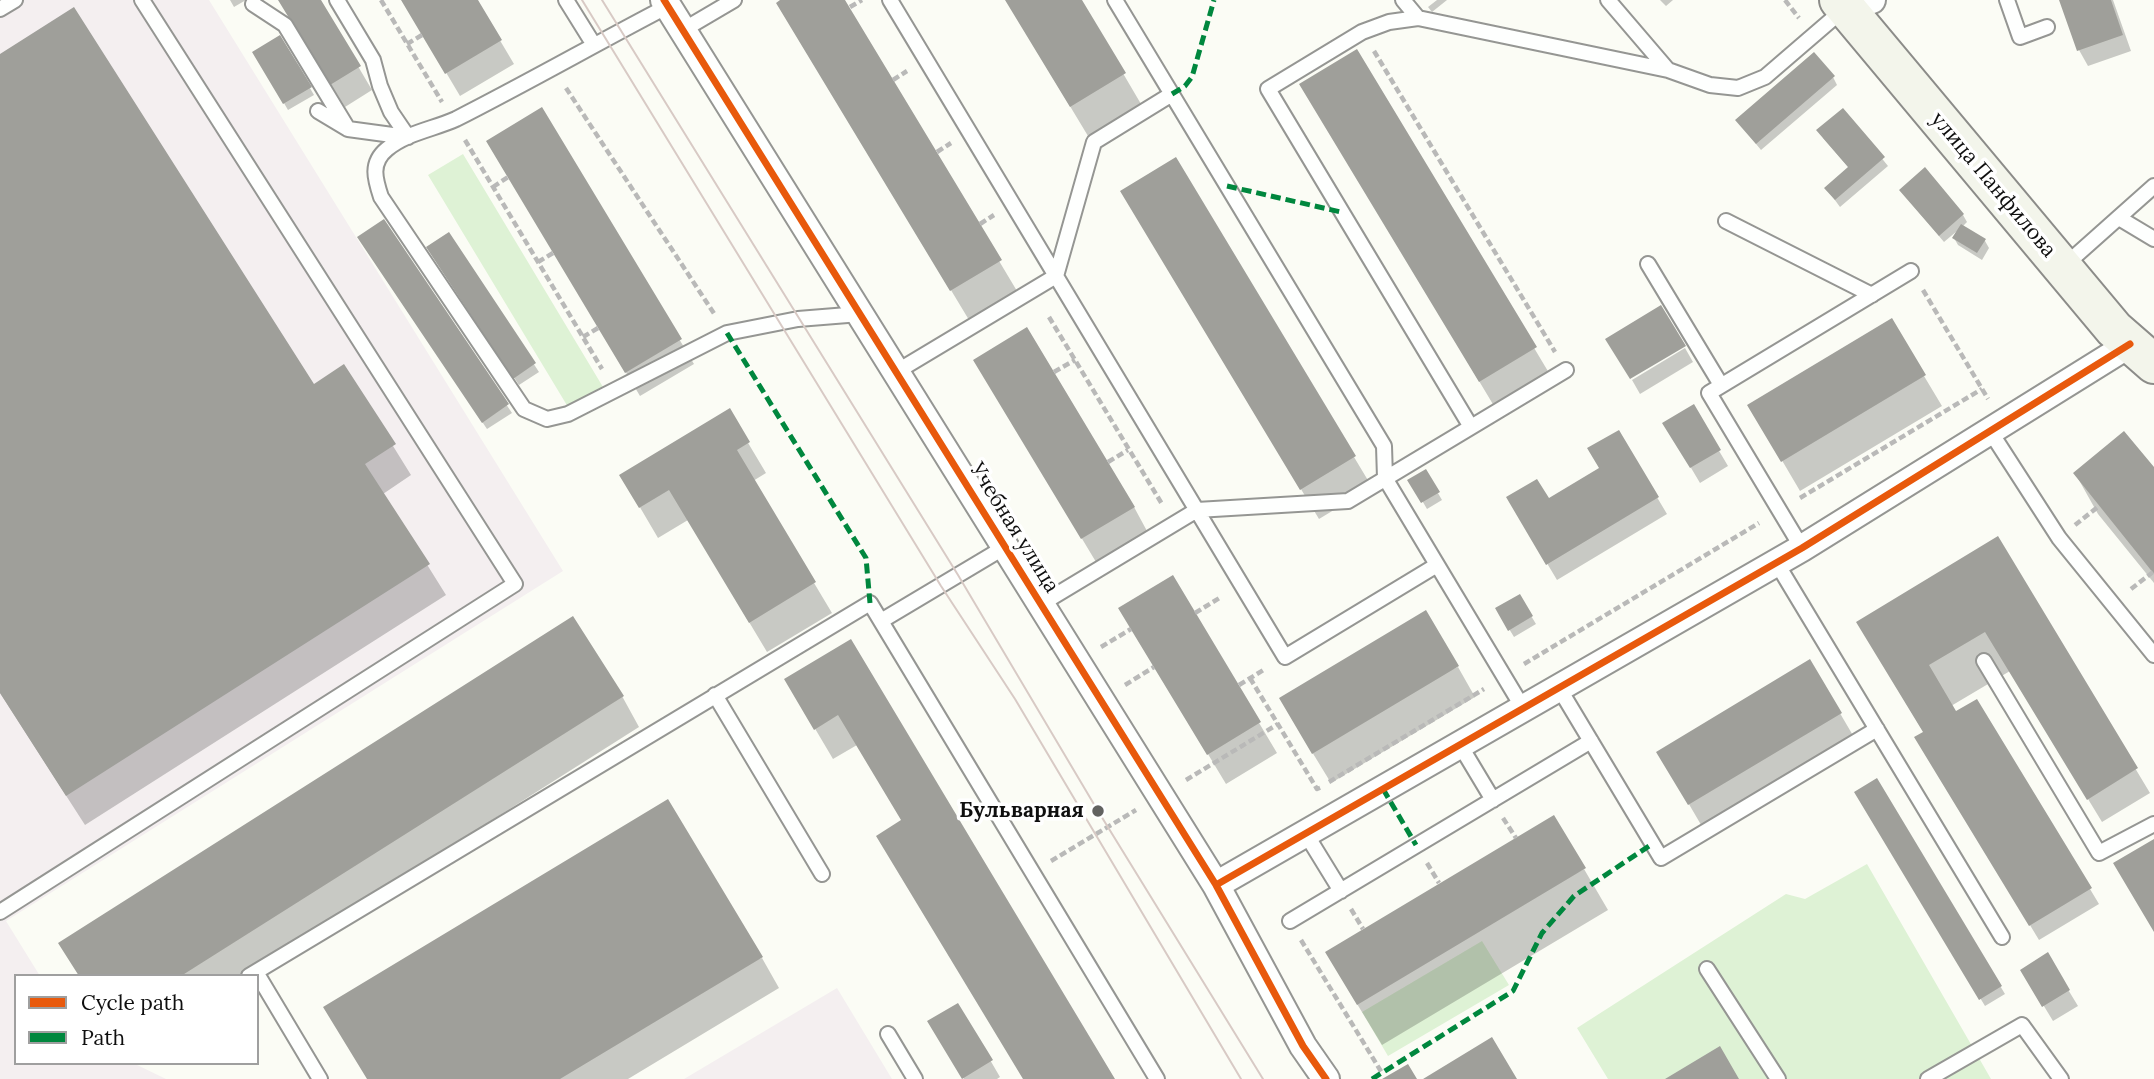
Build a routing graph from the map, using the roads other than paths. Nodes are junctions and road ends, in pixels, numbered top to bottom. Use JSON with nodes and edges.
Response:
{"nodes":[{"id":1,"x":15,"y":0,"type":"edge"},
{"id":2,"x":142,"y":0,"type":"edge"},
{"id":3,"x":337,"y":0,"type":"edge"},
{"id":4,"x":566,"y":0,"type":"edge"},
{"id":5,"x":734,"y":0,"type":"edge"},
{"id":6,"x":890,"y":0,"type":"edge"},
{"id":7,"x":1115,"y":0,"type":"edge"},
{"id":8,"x":1403,"y":0,"type":"edge"},
{"id":9,"x":1608,"y":0,"type":"edge"},
{"id":10,"x":2007,"y":0,"type":"edge"},
{"id":11,"x":666,"y":3,"type":"edge"},
{"id":12,"x":1852,"y":3,"type":"edge"},
{"id":13,"x":253,"y":4,"type":"dead end"},
{"id":14,"x":0,"y":9,"type":"edge"},
{"id":15,"x":1418,"y":18,"type":"junction"},
{"id":16,"x":2047,"y":27,"type":"dead end"},
{"id":17,"x":683,"y":30,"type":"junction"},
{"id":18,"x":594,"y":45,"type":"junction"},
{"id":19,"x":1668,"y":70,"type":"junction"},
{"id":20,"x":1172,"y":94,"type":"junction"},
{"id":21,"x":318,"y":111,"type":"dead end"},
{"id":22,"x":348,"y":129,"type":"junction"},
{"id":23,"x":408,"y":137,"type":"junction"},
{"id":24,"x":2154,"y":186,"type":"edge"},
{"id":25,"x":2119,"y":218,"type":"junction"},
{"id":26,"x":1726,"y":221,"type":"dead end"},
{"id":27,"x":2154,"y":239,"type":"edge"},
{"id":28,"x":1648,"y":264,"type":"dead end"},
{"id":29,"x":2062,"y":268,"type":"junction"},
{"id":30,"x":1911,"y":271,"type":"road end"},
{"id":31,"x":1056,"y":276,"type":"junction"},
{"id":32,"x":1872,"y":295,"type":"junction"},
{"id":33,"x":860,"y":314,"type":"junction"},
{"id":34,"x":2142,"y":354,"type":"edge"},
{"id":35,"x":1566,"y":370,"type":"road end"},
{"id":36,"x":895,"y":372,"type":"junction"},
{"id":37,"x":1721,"y":385,"type":"junction"},
{"id":38,"x":1471,"y":427,"type":"junction"},
{"id":39,"x":1997,"y":427,"type":"junction"},
{"id":40,"x":1385,"y":478,"type":"junction"},
{"id":41,"x":1197,"y":510,"type":"junction"},
{"id":42,"x":1005,"y":547,"type":"junction"},
{"id":43,"x":1802,"y":548,"type":"junction"},
{"id":44,"x":1776,"y":562,"type":"junction"},
{"id":45,"x":1437,"y":565,"type":"junction"},
{"id":46,"x":1041,"y":604,"type":"junction"},
{"id":47,"x":881,"y":621,"type":"junction"},
{"id":48,"x":2154,"y":655,"type":"edge"},
{"id":49,"x":1984,"y":661,"type":"dead end"},
{"id":50,"x":1559,"y":688,"type":"junction"},
{"id":51,"x":715,"y":695,"type":"junction"},
{"id":52,"x":1523,"y":708,"type":"junction"},
{"id":53,"x":1877,"y":729,"type":"junction"},
{"id":54,"x":1591,"y":741,"type":"junction"},
{"id":55,"x":1460,"y":745,"type":"junction"},
{"id":56,"x":1493,"y":800,"type":"junction"},
{"id":57,"x":2154,"y":824,"type":"edge"},
{"id":58,"x":1306,"y":834,"type":"junction"},
{"id":59,"x":822,"y":874,"type":"dead end"},
{"id":60,"x":1216,"y":886,"type":"junction"},
{"id":61,"x":1340,"y":891,"type":"junction"},
{"id":62,"x":0,"y":912,"type":"edge"},
{"id":63,"x":1290,"y":921,"type":"road end"},
{"id":64,"x":2002,"y":937,"type":"dead end"},
{"id":65,"x":1707,"y":968,"type":"dead end"},
{"id":66,"x":252,"y":974,"type":"edge"},
{"id":67,"x":259,"y":985,"type":"edge"},
{"id":68,"x":888,"y":1034,"type":"dead end"},
{"id":69,"x":320,"y":1079,"type":"edge"},
{"id":70,"x":915,"y":1079,"type":"edge"},
{"id":71,"x":1157,"y":1079,"type":"edge"},
{"id":72,"x":1326,"y":1079,"type":"edge"},
{"id":73,"x":1778,"y":1079,"type":"edge"},
{"id":74,"x":1928,"y":1079,"type":"edge"},
{"id":75,"x":2061,"y":1079,"type":"edge"}],
"edges":[{"from":1,"to":14,"type":"lane"},
{"from":2,"to":62,"type":"lane"},
{"from":3,"to":23,"type":"lane"},
{"from":4,"to":18,"type":"lane"},
{"from":5,"to":17,"type":"lane"},
{"from":6,"to":31,"type":"lane"},
{"from":7,"to":20,"type":"lane"},
{"from":8,"to":15,"type":"lane"},
{"from":9,"to":19,"type":"lane"},
{"from":10,"to":16,"type":"lane"},
{"from":11,"to":17,"type":"street","name":"Учебная улица"},
{"from":11,"to":18,"type":"lane"},
{"from":12,"to":19,"type":"lane"},
{"from":12,"to":29,"type":"main road","name":"улица Панфилова"},
{"from":13,"to":22,"type":"lane"},
{"from":15,"to":19,"type":"lane"},
{"from":15,"to":38,"type":"lane"},
{"from":17,"to":33,"type":"street","name":"Учебная улица"},
{"from":18,"to":23,"type":"lane"},
{"from":20,"to":31,"type":"lane"},
{"from":20,"to":40,"type":"lane"},
{"from":21,"to":22,"type":"lane"},
{"from":22,"to":23,"type":"lane"},
{"from":23,"to":33,"type":"lane"},
{"from":24,"to":25,"type":"lane"},
{"from":25,"to":27,"type":"lane"},
{"from":25,"to":29,"type":"lane"},
{"from":26,"to":32,"type":"lane"},
{"from":28,"to":37,"type":"lane"},
{"from":29,"to":34,"type":"main road","name":"улица Панфилова"},
{"from":30,"to":32,"type":"lane"},
{"from":31,"to":36,"type":"lane"},
{"from":31,"to":41,"type":"lane"},
{"from":32,"to":37,"type":"lane"},
{"from":33,"to":36,"type":"street","name":"Учебная улица"},
{"from":34,"to":39,"type":"street"},
{"from":35,"to":38,"type":"lane"},
{"from":36,"to":42,"type":"street","name":"Учебная улица"},
{"from":37,"to":43,"type":"lane"},
{"from":38,"to":40,"type":"lane"},
{"from":39,"to":43,"type":"street"},
{"from":39,"to":48,"type":"lane"},
{"from":40,"to":41,"type":"lane"},
{"from":40,"to":45,"type":"lane"},
{"from":41,"to":45,"type":"lane"},
{"from":41,"to":46,"type":"lane"},
{"from":42,"to":46,"type":"street","name":"Учебная улица"},
{"from":42,"to":47,"type":"lane"},
{"from":43,"to":44,"type":"street"},
{"from":44,"to":50,"type":"street"},
{"from":44,"to":53,"type":"lane"},
{"from":45,"to":52,"type":"lane"},
{"from":46,"to":60,"type":"street","name":"Учебная улица"},
{"from":47,"to":51,"type":"lane"},
{"from":47,"to":71,"type":"lane"},
{"from":49,"to":57,"type":"lane"},
{"from":50,"to":52,"type":"street"},
{"from":50,"to":54,"type":"lane"},
{"from":51,"to":59,"type":"lane"},
{"from":51,"to":66,"type":"lane"},
{"from":52,"to":55,"type":"street"},
{"from":53,"to":54,"type":"lane"},
{"from":53,"to":64,"type":"lane"},
{"from":54,"to":56,"type":"lane"},
{"from":55,"to":56,"type":"lane"},
{"from":55,"to":58,"type":"street"},
{"from":56,"to":61,"type":"lane"},
{"from":58,"to":60,"type":"street"},
{"from":58,"to":61,"type":"lane"},
{"from":60,"to":72,"type":"street","name":"Учебная улица"},
{"from":61,"to":63,"type":"lane"},
{"from":65,"to":73,"type":"lane"},
{"from":67,"to":69,"type":"lane"},
{"from":68,"to":70,"type":"lane"},
{"from":74,"to":75,"type":"lane"}]}
